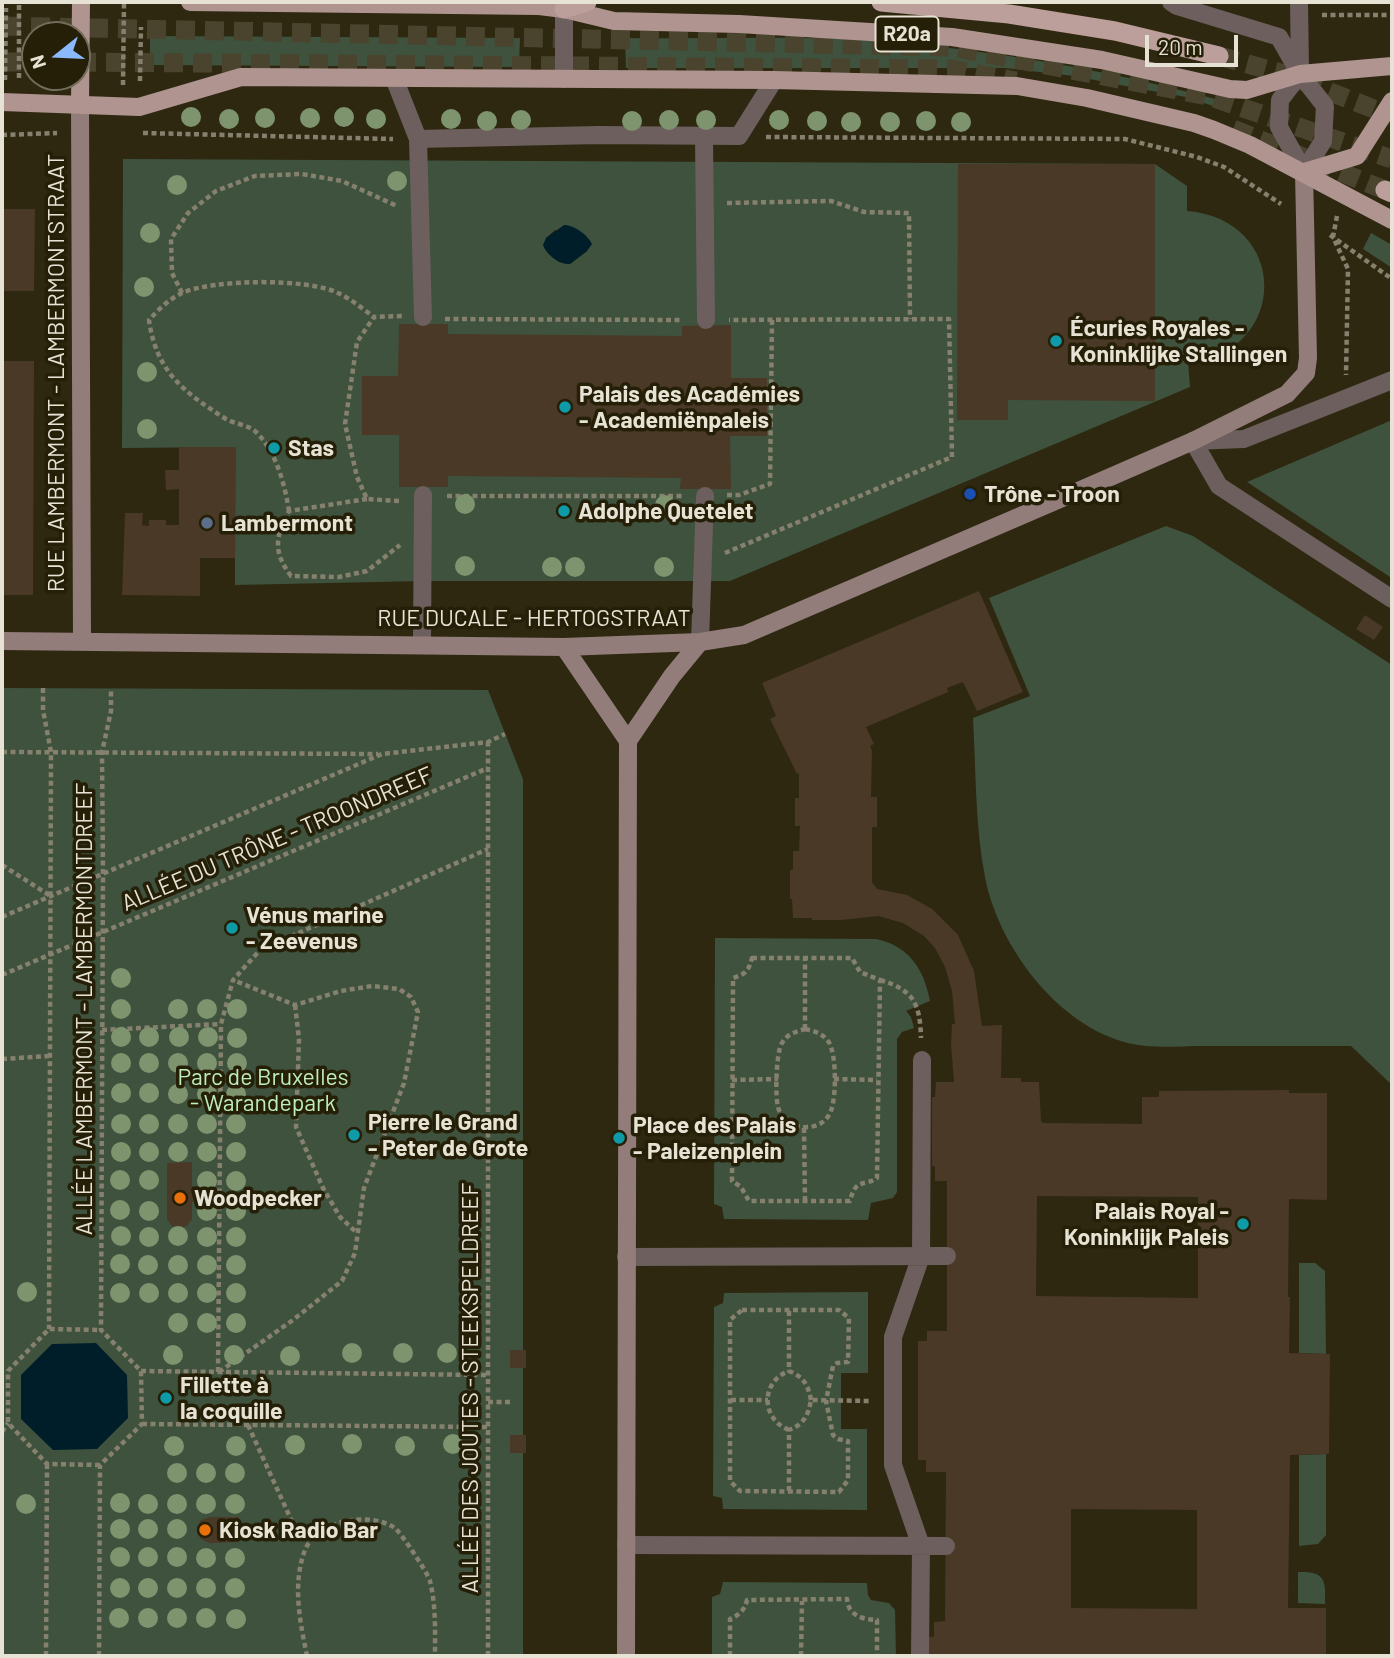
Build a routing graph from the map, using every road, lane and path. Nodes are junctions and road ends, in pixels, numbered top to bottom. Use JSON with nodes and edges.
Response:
{"nodes":[{"id":1,"x":19,"y":2,"type":"edge"},
{"id":2,"x":81,"y":2,"type":"edge"},
{"id":3,"x":124,"y":2,"type":"edge"},
{"id":4,"x":190,"y":2,"type":"edge"},
{"id":5,"x":587,"y":2,"type":"edge"},
{"id":6,"x":881,"y":2,"type":"edge"},
{"id":7,"x":1171,"y":2,"type":"edge"},
{"id":8,"x":564,"y":5,"type":"edge"},
{"id":9,"x":6,"y":8,"type":"dead end"},
{"id":10,"x":1299,"y":9,"type":"edge"},
{"id":11,"x":1392,"y":15,"type":"edge"},
{"id":12,"x":141,"y":27,"type":"dead end"},
{"id":13,"x":1219,"y":56,"type":"tunnel mouth"},
{"id":14,"x":1392,"y":66,"type":"edge"},
{"id":15,"x":1300,"y":74,"type":"junction"},
{"id":16,"x":394,"y":78,"type":"junction"},
{"id":17,"x":5,"y":79,"type":"dead end"},
{"id":18,"x":564,"y":79,"type":"junction"},
{"id":19,"x":774,"y":80,"type":"junction"},
{"id":20,"x":139,"y":92,"type":"dead end"},
{"id":21,"x":1392,"y":102,"type":"edge"},
{"id":22,"x":10,"y":103,"type":"edge"},
{"id":23,"x":80,"y":105,"type":"junction"},
{"id":24,"x":122,"y":106,"type":"junction"},
{"id":25,"x":80,"y":133,"type":"junction"},
{"id":26,"x":138,"y":133,"type":"dead end"},
{"id":27,"x":19,"y":134,"type":"junction"},
{"id":28,"x":2,"y":135,"type":"edge"},
{"id":29,"x":739,"y":136,"type":"junction"},
{"id":30,"x":704,"y":137,"type":"junction"},
{"id":31,"x":418,"y":139,"type":"junction"},
{"id":32,"x":1304,"y":172,"type":"junction"},
{"id":33,"x":705,"y":204,"type":"junction"},
{"id":34,"x":421,"y":216,"type":"junction"},
{"id":35,"x":1305,"y":220,"type":"junction"},
{"id":36,"x":1392,"y":220,"type":"edge"},
{"id":37,"x":1392,"y":279,"type":"edge"},
{"id":38,"x":182,"y":293,"type":"junction"},
{"id":39,"x":1346,"y":300,"type":"dead end"},
{"id":40,"x":401,"y":316,"type":"dead end"},
{"id":41,"x":374,"y":317,"type":"junction"},
{"id":42,"x":423,"y":317,"type":"dead end"},
{"id":43,"x":445,"y":319,"type":"dead end"},
{"id":44,"x":910,"y":319,"type":"junction"},
{"id":45,"x":706,"y":320,"type":"junction"},
{"id":46,"x":772,"y":320,"type":"junction"},
{"id":47,"x":1392,"y":380,"type":"edge"},
{"id":48,"x":1343,"y":400,"type":"junction"},
{"id":49,"x":1193,"y":440,"type":"junction"},
{"id":50,"x":423,"y":495,"type":"joint"},
{"id":51,"x":705,"y":496,"type":"junction"},
{"id":52,"x":367,"y":499,"type":"junction"},
{"id":53,"x":289,"y":511,"type":"junction"},
{"id":54,"x":401,"y":512,"type":"dead end"},
{"id":55,"x":401,"y":534,"type":"dead end"},
{"id":56,"x":702,"y":562,"type":"junction"},
{"id":57,"x":1392,"y":598,"type":"edge"},
{"id":58,"x":2,"y":641,"type":"edge"},
{"id":59,"x":82,"y":641,"type":"junction"},
{"id":60,"x":700,"y":642,"type":"junction"},
{"id":61,"x":422,"y":644,"type":"junction"},
{"id":62,"x":564,"y":647,"type":"junction"},
{"id":63,"x":43,"y":688,"type":"dead end"},
{"id":64,"x":111,"y":689,"type":"dead end"},
{"id":65,"x":505,"y":734,"type":"dead end"},
{"id":66,"x":628,"y":741,"type":"junction"},
{"id":67,"x":488,"y":742,"type":"junction"},
{"id":68,"x":2,"y":752,"type":"edge"},
{"id":69,"x":51,"y":752,"type":"junction"},
{"id":70,"x":102,"y":752,"type":"junction"},
{"id":71,"x":382,"y":754,"type":"junction"},
{"id":72,"x":488,"y":768,"type":"junction"},
{"id":73,"x":488,"y":849,"type":"junction"},
{"id":74,"x":2,"y":865,"type":"edge"},
{"id":75,"x":103,"y":873,"type":"junction"},
{"id":76,"x":50,"y":896,"type":"junction"},
{"id":77,"x":2,"y":917,"type":"edge"},
{"id":78,"x":102,"y":932,"type":"junction"},
{"id":79,"x":49,"y":955,"type":"junction"},
{"id":80,"x":805,"y":958,"type":"junction"},
{"id":81,"x":2,"y":975,"type":"edge"},
{"id":82,"x":233,"y":980,"type":"junction"},
{"id":83,"x":880,"y":980,"type":"junction"},
{"id":84,"x":295,"y":1004,"type":"junction"},
{"id":85,"x":221,"y":1024,"type":"junction"},
{"id":86,"x":804,"y":1029,"type":"junction"},
{"id":87,"x":921,"y":1029,"type":"dead end"},
{"id":88,"x":102,"y":1030,"type":"junction"},
{"id":89,"x":49,"y":1056,"type":"junction"},
{"id":90,"x":2,"y":1059,"type":"edge"},
{"id":91,"x":922,"y":1060,"type":"dead end"},
{"id":92,"x":778,"y":1079,"type":"junction"},
{"id":93,"x":834,"y":1079,"type":"junction"},
{"id":94,"x":732,"y":1080,"type":"junction"},
{"id":95,"x":877,"y":1080,"type":"junction"},
{"id":96,"x":804,"y":1128,"type":"junction"},
{"id":97,"x":805,"y":1201,"type":"junction"},
{"id":98,"x":358,"y":1233,"type":"junction"},
{"id":99,"x":921,"y":1256,"type":"junction"},
{"id":100,"x":947,"y":1256,"type":"dead end"},
{"id":101,"x":626,"y":1257,"type":"junction"},
{"id":102,"x":789,"y":1311,"type":"junction"},
{"id":103,"x":49,"y":1329,"type":"junction"},
{"id":104,"x":101,"y":1330,"type":"junction"},
{"id":105,"x":5,"y":1371,"type":"edge"},
{"id":106,"x":141,"y":1371,"type":"junction"},
{"id":107,"x":789,"y":1371,"type":"junction"},
{"id":108,"x":218,"y":1372,"type":"junction"},
{"id":109,"x":488,"y":1375,"type":"junction"},
{"id":110,"x":731,"y":1400,"type":"junction"},
{"id":111,"x":768,"y":1400,"type":"junction"},
{"id":112,"x":811,"y":1400,"type":"junction"},
{"id":113,"x":826,"y":1401,"type":"junction"},
{"id":114,"x":868,"y":1401,"type":"dead end"},
{"id":115,"x":488,"y":1402,"type":"junction"},
{"id":116,"x":513,"y":1402,"type":"dead end"},
{"id":117,"x":5,"y":1423,"type":"edge"},
{"id":118,"x":142,"y":1424,"type":"junction"},
{"id":119,"x":248,"y":1425,"type":"junction"},
{"id":120,"x":488,"y":1427,"type":"junction"},
{"id":121,"x":789,"y":1430,"type":"junction"},
{"id":122,"x":2,"y":1432,"type":"edge"},
{"id":123,"x":47,"y":1464,"type":"junction"},
{"id":124,"x":100,"y":1465,"type":"junction"},
{"id":125,"x":789,"y":1491,"type":"junction"},
{"id":126,"x":315,"y":1538,"type":"junction"},
{"id":127,"x":626,"y":1545,"type":"junction"},
{"id":128,"x":920,"y":1546,"type":"junction"},
{"id":129,"x":946,"y":1546,"type":"dead end"},
{"id":130,"x":803,"y":1601,"type":"junction"},
{"id":131,"x":46,"y":1656,"type":"edge"},
{"id":132,"x":99,"y":1656,"type":"edge"},
{"id":133,"x":307,"y":1656,"type":"edge"},
{"id":134,"x":435,"y":1656,"type":"edge"},
{"id":135,"x":488,"y":1656,"type":"edge"},
{"id":136,"x":626,"y":1656,"type":"edge"},
{"id":137,"x":730,"y":1656,"type":"edge"},
{"id":138,"x":801,"y":1656,"type":"edge"},
{"id":139,"x":877,"y":1656,"type":"edge"},
{"id":140,"x":920,"y":1656,"type":"edge"}],
"edges":[{"from":1,"to":22,"type":"path"},
{"from":2,"to":23,"type":"main road"},
{"from":3,"to":24,"type":"path"},
{"from":4,"to":8,"type":"main road","number":"R20a"},
{"from":5,"to":8,"type":"highway"},
{"from":6,"to":13,"type":"highway"},
{"from":7,"to":15,"type":"street"},
{"from":8,"to":15,"type":"main road","number":"R20a"},
{"from":8,"to":18,"type":"street"},
{"from":9,"to":17,"type":"path"},
{"from":10,"to":11,"type":"path"},
{"from":10,"to":15,"type":"street"},
{"from":12,"to":20,"type":"path"},
{"from":14,"to":15,"type":"main road","number":"R20a"},
{"from":15,"to":32,"type":"street"},
{"from":15,"to":32,"type":"street"},
{"from":16,"to":18,"type":"main road","number":"R20a"},
{"from":16,"to":24,"type":"main road","number":"R20a"},
{"from":16,"to":31,"type":"street"},
{"from":18,"to":19,"type":"main road","number":"R20a"},
{"from":19,"to":29,"type":"street"},
{"from":19,"to":32,"type":"main road","number":"R20a"},
{"from":21,"to":32,"type":"main road"},
{"from":22,"to":23,"type":"main road","number":"R20a"},
{"from":22,"to":27,"type":"path"},
{"from":23,"to":24,"type":"main road","number":"R20a"},
{"from":23,"to":25,"type":"main road","name":"RUE LAMBERMONT - LAMBERMONTSTRAAT"},
{"from":25,"to":27,"type":"path"},
{"from":25,"to":59,"type":"main road","name":"RUE LAMBERMONT - LAMBERMONTSTRAAT"},
{"from":26,"to":31,"type":"path"},
{"from":27,"to":28,"type":"path"},
{"from":29,"to":30,"type":"street"},
{"from":29,"to":35,"type":"path"},
{"from":30,"to":31,"type":"street"},
{"from":30,"to":33,"type":"street"},
{"from":31,"to":34,"type":"street"},
{"from":32,"to":35,"type":"main road","name":"RUE DUCALE - HERTOGSTRAAT"},
{"from":32,"to":36,"type":"main road","number":"R20a"},
{"from":33,"to":44,"type":"path"},
{"from":33,"to":45,"type":"street"},
{"from":34,"to":38,"type":"path"},
{"from":34,"to":42,"type":"street"},
{"from":35,"to":37,"type":"path"},
{"from":35,"to":49,"type":"main road","name":"RUE DUCALE - HERTOGSTRAAT"},
{"from":38,"to":41,"type":"path"},
{"from":38,"to":53,"type":"path"},
{"from":39,"to":48,"type":"path"},
{"from":40,"to":41,"type":"path"},
{"from":41,"to":52,"type":"path"},
{"from":43,"to":45,"type":"path"},
{"from":44,"to":46,"type":"path"},
{"from":44,"to":56,"type":"path"},
{"from":45,"to":46,"type":"path"},
{"from":46,"to":51,"type":"path"},
{"from":47,"to":48,"type":"street","name":"RUE DUCALE - HERTOGSTRAAT"},
{"from":48,"to":49,"type":"street","name":"RUE DUCALE - HERTOGSTRAAT"},
{"from":49,"to":57,"type":"street"},
{"from":49,"to":60,"type":"main road","name":"RUE DUCALE - HERTOGSTRAAT"},
{"from":50,"to":51,"type":"path"},
{"from":50,"to":61,"type":"street"},
{"from":51,"to":56,"type":"street"},
{"from":52,"to":53,"type":"path"},
{"from":52,"to":54,"type":"path"},
{"from":53,"to":55,"type":"path"},
{"from":56,"to":60,"type":"street"},
{"from":58,"to":59,"type":"main road","name":"RUE DUCALE - HERTOGSTRAAT"},
{"from":59,"to":61,"type":"main road","name":"RUE DUCALE - HERTOGSTRAAT"},
{"from":60,"to":62,"type":"main road","name":"RUE DUCALE - HERTOGSTRAAT"},
{"from":60,"to":66,"type":"main road"},
{"from":61,"to":62,"type":"main road","name":"RUE DUCALE - HERTOGSTRAAT"},
{"from":62,"to":66,"type":"main road"},
{"from":63,"to":69,"type":"path","name":"ALLÉE LAMBERMONT - LAMBERMONTDREEF"},
{"from":64,"to":70,"type":"path","name":"ALLÉE LAMBERMONT - LAMBERMONTDREEF"},
{"from":65,"to":67,"type":"path","name":"ALLÉE DU TRÔNE - TROONDREEF"},
{"from":66,"to":101,"type":"main road"},
{"from":67,"to":71,"type":"path","name":"ALLÉE DU TRÔNE - TROONDREEF"},
{"from":67,"to":72,"type":"path","name":"ALLÉE DES JOUTES - STEEKSPELDREEF"},
{"from":68,"to":69,"type":"path"},
{"from":69,"to":70,"type":"path"},
{"from":69,"to":76,"type":"path","name":"ALLÉE LAMBERMONT - LAMBERMONTDREEF"},
{"from":70,"to":71,"type":"path"},
{"from":70,"to":75,"type":"path","name":"ALLÉE LAMBERMONT - LAMBERMONTDREEF"},
{"from":71,"to":75,"type":"path","name":"ALLÉE DU TRÔNE - TROONDREEF"},
{"from":72,"to":73,"type":"path","name":"ALLÉE DES JOUTES - STEEKSPELDREEF"},
{"from":72,"to":78,"type":"path","name":"ALLÉE DU TRÔNE - TROONDREEF"},
{"from":73,"to":82,"type":"path"},
{"from":73,"to":109,"type":"path","name":"ALLÉE DES JOUTES - STEEKSPELDREEF"},
{"from":74,"to":76,"type":"path"},
{"from":75,"to":76,"type":"path","name":"ALLÉE DU TRÔNE - TROONDREEF"},
{"from":75,"to":78,"type":"path","name":"ALLÉE LAMBERMONT - LAMBERMONTDREEF"},
{"from":76,"to":77,"type":"path","name":"ALLÉE DU TRÔNE - TROONDREEF"},
{"from":76,"to":79,"type":"path","name":"ALLÉE LAMBERMONT - LAMBERMONTDREEF"},
{"from":78,"to":79,"type":"path","name":"ALLÉE DU TRÔNE - TROONDREEF"},
{"from":78,"to":88,"type":"path","name":"ALLÉE LAMBERMONT - LAMBERMONTDREEF"},
{"from":79,"to":81,"type":"path","name":"ALLÉE DU TRÔNE - TROONDREEF"},
{"from":79,"to":89,"type":"path","name":"ALLÉE LAMBERMONT - LAMBERMONTDREEF"},
{"from":80,"to":83,"type":"path"},
{"from":80,"to":86,"type":"path"},
{"from":80,"to":94,"type":"path"},
{"from":82,"to":84,"type":"path"},
{"from":82,"to":85,"type":"path"},
{"from":83,"to":87,"type":"path"},
{"from":83,"to":95,"type":"path"},
{"from":84,"to":98,"type":"path"},
{"from":84,"to":98,"type":"path"},
{"from":85,"to":88,"type":"path"},
{"from":85,"to":108,"type":"path"},
{"from":86,"to":92,"type":"path"},
{"from":86,"to":93,"type":"path"},
{"from":88,"to":104,"type":"path","name":"ALLÉE LAMBERMONT - LAMBERMONTDREEF"},
{"from":89,"to":90,"type":"path"},
{"from":89,"to":103,"type":"path","name":"ALLÉE LAMBERMONT - LAMBERMONTDREEF"},
{"from":91,"to":99,"type":"street"},
{"from":92,"to":94,"type":"path"},
{"from":92,"to":96,"type":"path"},
{"from":93,"to":95,"type":"path"},
{"from":93,"to":96,"type":"path"},
{"from":94,"to":97,"type":"path"},
{"from":95,"to":97,"type":"path"},
{"from":96,"to":97,"type":"path"},
{"from":98,"to":108,"type":"path"},
{"from":99,"to":100,"type":"street"},
{"from":99,"to":101,"type":"street"},
{"from":99,"to":128,"type":"street"},
{"from":101,"to":127,"type":"main road"},
{"from":102,"to":107,"type":"path"},
{"from":102,"to":110,"type":"path"},
{"from":102,"to":113,"type":"path"},
{"from":103,"to":104,"type":"path"},
{"from":103,"to":105,"type":"path"},
{"from":104,"to":106,"type":"path"},
{"from":105,"to":117,"type":"path"},
{"from":106,"to":108,"type":"path"},
{"from":106,"to":118,"type":"path"},
{"from":107,"to":111,"type":"path"},
{"from":107,"to":112,"type":"path"},
{"from":108,"to":109,"type":"path"},
{"from":109,"to":115,"type":"path","name":"ALLÉE DES JOUTES - STEEKSPELDREEF"},
{"from":110,"to":111,"type":"path"},
{"from":110,"to":125,"type":"path"},
{"from":111,"to":121,"type":"path"},
{"from":112,"to":113,"type":"path"},
{"from":112,"to":121,"type":"path"},
{"from":113,"to":114,"type":"path"},
{"from":113,"to":125,"type":"path"},
{"from":115,"to":116,"type":"path"},
{"from":115,"to":120,"type":"path","name":"ALLÉE DES JOUTES - STEEKSPELDREEF"},
{"from":117,"to":122,"type":"path"},
{"from":117,"to":123,"type":"path"},
{"from":118,"to":119,"type":"path"},
{"from":118,"to":124,"type":"path"},
{"from":119,"to":120,"type":"path"},
{"from":119,"to":126,"type":"path"},
{"from":120,"to":135,"type":"path","name":"ALLÉE DES JOUTES - STEEKSPELDREEF"},
{"from":121,"to":125,"type":"path"},
{"from":123,"to":124,"type":"path"},
{"from":123,"to":131,"type":"path"},
{"from":124,"to":132,"type":"path"},
{"from":126,"to":133,"type":"path"},
{"from":126,"to":134,"type":"path"},
{"from":127,"to":128,"type":"street"},
{"from":127,"to":136,"type":"main road"},
{"from":128,"to":129,"type":"street"},
{"from":128,"to":140,"type":"street"},
{"from":130,"to":137,"type":"path"},
{"from":130,"to":138,"type":"path"},
{"from":130,"to":139,"type":"path"}]}
